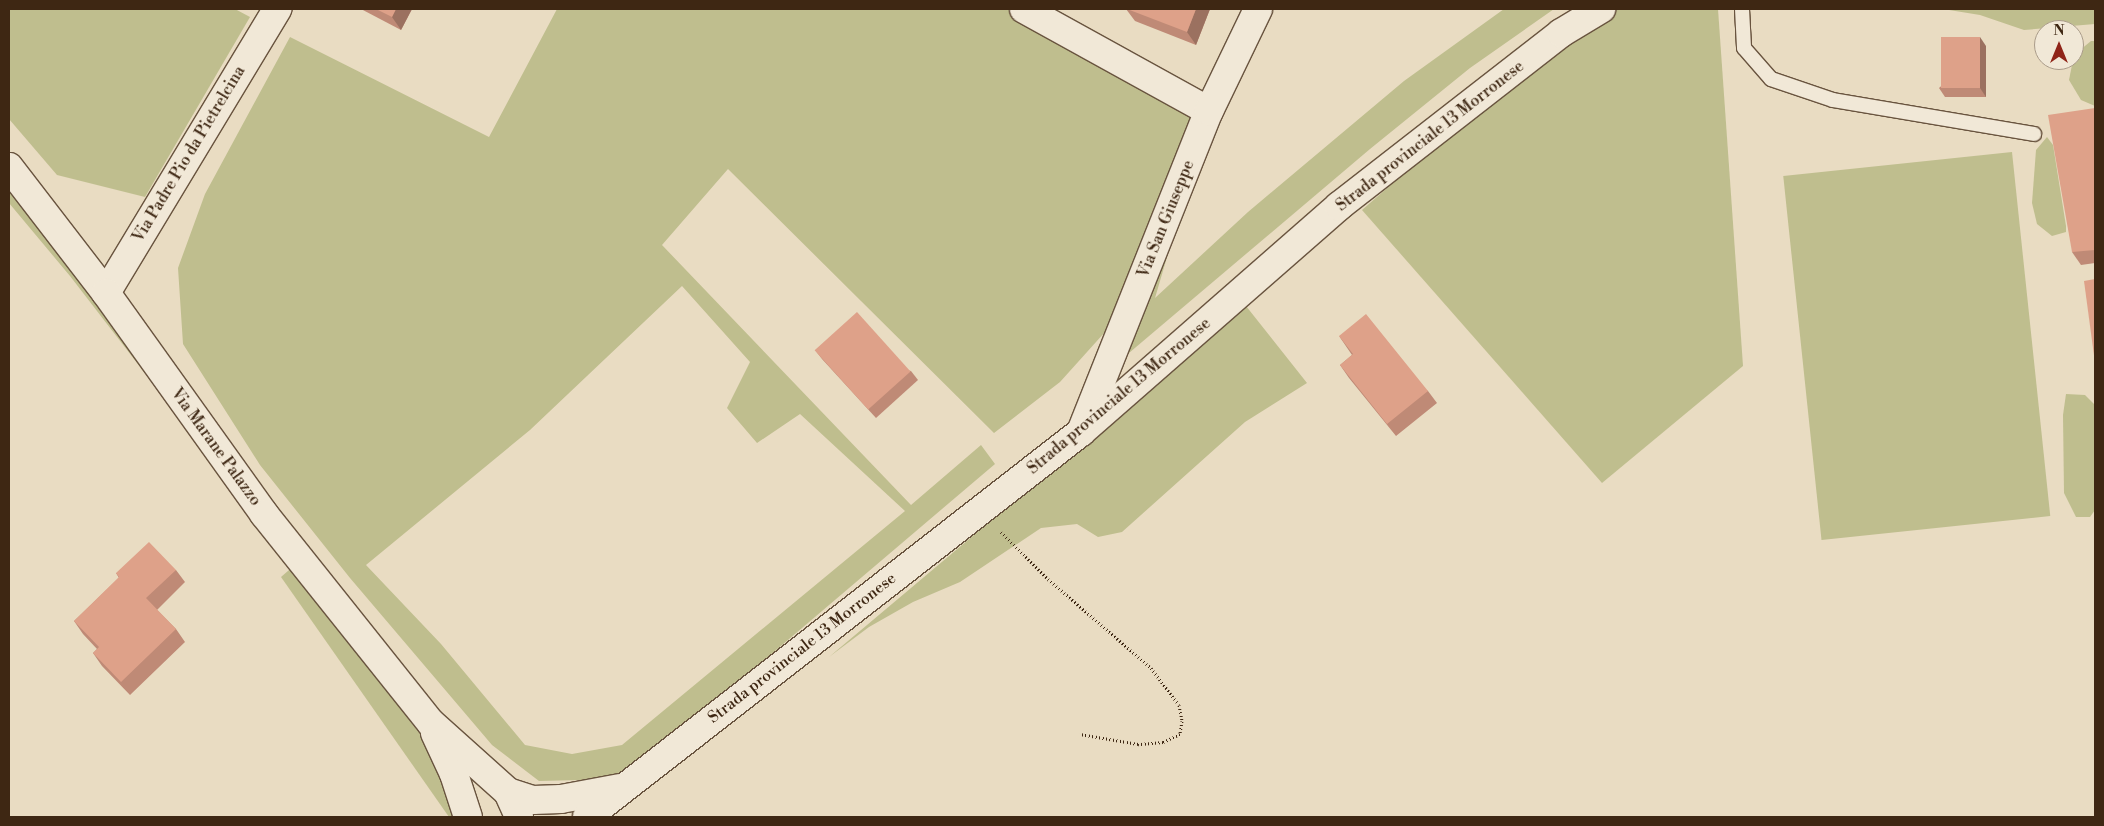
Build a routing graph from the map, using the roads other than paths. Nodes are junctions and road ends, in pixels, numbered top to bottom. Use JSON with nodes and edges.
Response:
{"nodes":[{"id":1,"x":1024,"y":9,"type":"edge"},
{"id":2,"x":1258,"y":9,"type":"edge"},
{"id":3,"x":1601,"y":9,"type":"edge"},
{"id":4,"x":1742,"y":9,"type":"edge"},
{"id":5,"x":270,"y":11,"type":"edge"},
{"id":6,"x":1209,"y":111,"type":"junction"},
{"id":7,"x":2034,"y":134,"type":"dead end"},
{"id":8,"x":9,"y":167,"type":"edge"},
{"id":9,"x":106,"y":293,"type":"junction"},
{"id":10,"x":1081,"y":432,"type":"junction"},
{"id":11,"x":431,"y":723,"type":"junction"},
{"id":12,"x":622,"y":788,"type":"junction"},
{"id":13,"x":508,"y":792,"type":"junction"},
{"id":14,"x":468,"y":817,"type":"edge"},
{"id":15,"x":520,"y":817,"type":"edge"},
{"id":16,"x":587,"y":817,"type":"edge"}],
"edges":[{"from":1,"to":6,"type":"main road"},
{"from":2,"to":6,"type":"main road","name":"Via San Giuseppe"},
{"from":3,"to":10,"type":"main road","name":"Strada provinciale 13 Morronese"},
{"from":4,"to":7,"type":"lane"},
{"from":5,"to":9,"type":"main road","name":"Via Padre Pio da Pietrelcina"},
{"from":6,"to":10,"type":"main road","name":"Via San Giuseppe"},
{"from":8,"to":9,"type":"main road","name":"Via Marane Palazzo"},
{"from":9,"to":11,"type":"main road","name":"Via Marane Palazzo"},
{"from":10,"to":12,"type":"main road","name":"Strada provinciale 13 Morronese"},
{"from":11,"to":13,"type":"main road","name":"Via Marane Palazzo"},
{"from":11,"to":14,"type":"main road","name":"Via Marane Palazzo"},
{"from":12,"to":13,"type":"main road","name":"Via Marane Palazzo"},
{"from":12,"to":16,"type":"main road","name":"Strada provinciale 13 Morronese"},
{"from":13,"to":15,"type":"main road","name":"Via Marane Palazzo"}]}
